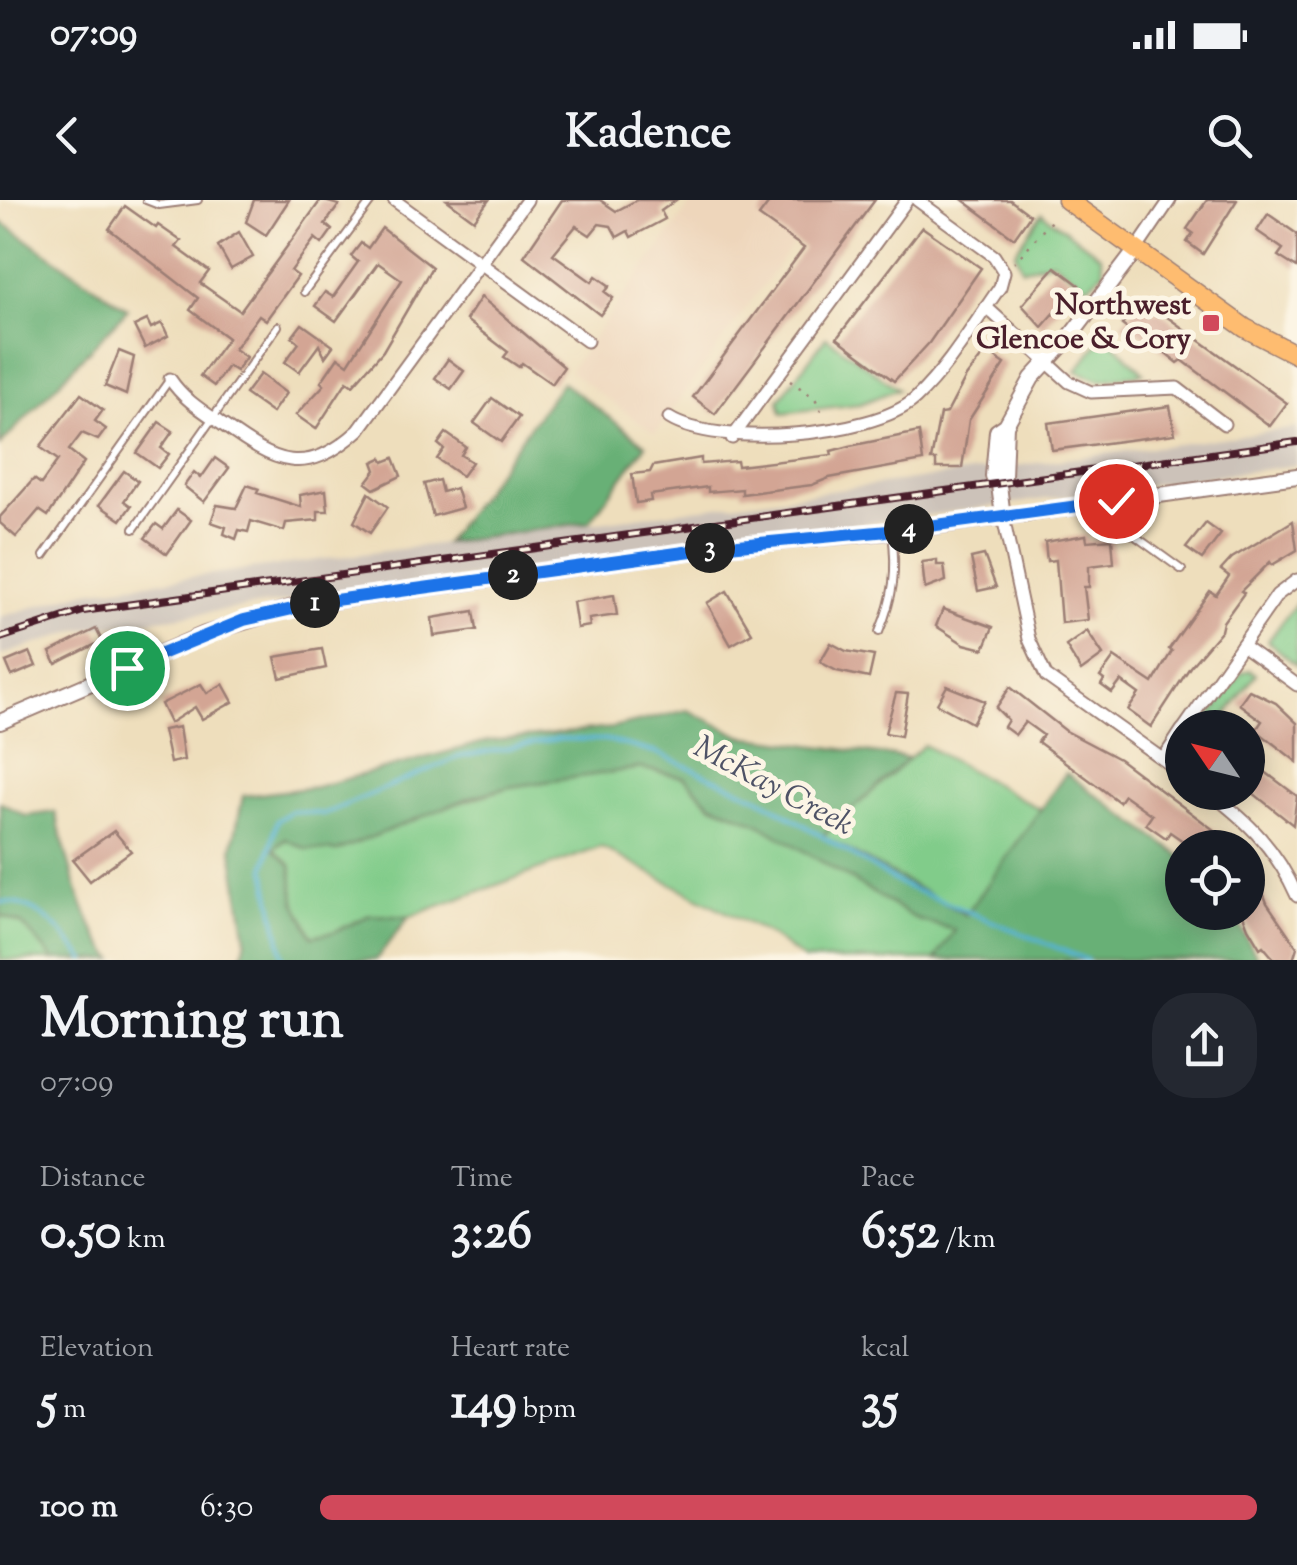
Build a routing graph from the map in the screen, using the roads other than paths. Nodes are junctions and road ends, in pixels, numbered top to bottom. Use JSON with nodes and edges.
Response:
{"nodes":[{"id":1,"x":146,"y":200,"type":"edge"},
{"id":2,"x":198,"y":200,"type":"edge"},
{"id":3,"x":372,"y":200,"type":"edge"},
{"id":4,"x":394,"y":200,"type":"edge"},
{"id":5,"x":526,"y":200,"type":"edge"},
{"id":6,"x":907,"y":200,"type":"edge"},
{"id":7,"x":916,"y":200,"type":"edge"},
{"id":8,"x":1068,"y":200,"type":"edge"},
{"id":9,"x":1170,"y":200,"type":"edge"},
{"id":10,"x":1136,"y":250,"type":"junction"},
{"id":11,"x":480,"y":263,"type":"junction"},
{"id":12,"x":304,"y":292,"type":"dead end"},
{"id":13,"x":986,"y":307,"type":"junction"},
{"id":14,"x":278,"y":326,"type":"dead end"},
{"id":15,"x":587,"y":341,"type":"dead end"},
{"id":16,"x":1297,"y":355,"type":"edge"},
{"id":17,"x":1045,"y":363,"type":"junction"},
{"id":18,"x":170,"y":379,"type":"joint"},
{"id":19,"x":668,"y":418,"type":"dead end"},
{"id":20,"x":214,"y":419,"type":"junction"},
{"id":21,"x":1224,"y":424,"type":"dead end"},
{"id":22,"x":732,"y":438,"type":"junction"},
{"id":23,"x":1297,"y":476,"type":"edge"},
{"id":24,"x":1116,"y":501,"type":"junction"},
{"id":25,"x":1003,"y":517,"type":"junction"},
{"id":26,"x":134,"y":529,"type":"dead end"},
{"id":27,"x":892,"y":531,"type":"junction"},
{"id":28,"x":44,"y":556,"type":"dead end"},
{"id":29,"x":1182,"y":570,"type":"dead end"},
{"id":30,"x":1297,"y":580,"type":"edge"},
{"id":31,"x":879,"y":632,"type":"dead end"},
{"id":32,"x":1242,"y":645,"type":"junction"},
{"id":33,"x":1297,"y":685,"type":"edge"},
{"id":34,"x":1197,"y":710,"type":"edge"},
{"id":35,"x":0,"y":722,"type":"edge"},
{"id":36,"x":1165,"y":756,"type":"edge"},
{"id":37,"x":1163,"y":759,"type":"joint"},
{"id":38,"x":1232,"y":810,"type":"edge"},
{"id":39,"x":1297,"y":896,"type":"edge"}],
"edges":[{"from":1,"to":2,"type":"lane"},
{"from":3,"to":12,"type":"lane"},
{"from":4,"to":11,"type":"street"},
{"from":5,"to":11,"type":"street"},
{"from":6,"to":22,"type":"street"},
{"from":7,"to":13,"type":"street"},
{"from":8,"to":10,"type":"main road"},
{"from":9,"to":10,"type":"street"},
{"from":10,"to":16,"type":"main road"},
{"from":10,"to":17,"type":"street"},
{"from":11,"to":15,"type":"street"},
{"from":11,"to":20,"type":"street"},
{"from":13,"to":17,"type":"street"},
{"from":13,"to":22,"type":"street"},
{"from":14,"to":20,"type":"lane"},
{"from":17,"to":21,"type":"street"},
{"from":17,"to":25,"type":"street"},
{"from":18,"to":20,"type":"street"},
{"from":18,"to":28,"type":"lane"},
{"from":19,"to":22,"type":"street"},
{"from":20,"to":26,"type":"lane"},
{"from":23,"to":24,"type":"street"},
{"from":24,"to":25,"type":"street"},
{"from":24,"to":29,"type":"lane"},
{"from":25,"to":27,"type":"street"},
{"from":25,"to":37,"type":"street"},
{"from":27,"to":31,"type":"lane"},
{"from":27,"to":35,"type":"street"},
{"from":30,"to":32,"type":"street"},
{"from":32,"to":33,"type":"street"},
{"from":32,"to":34,"type":"street"},
{"from":36,"to":37,"type":"street"},
{"from":38,"to":39,"type":"street"}]}
